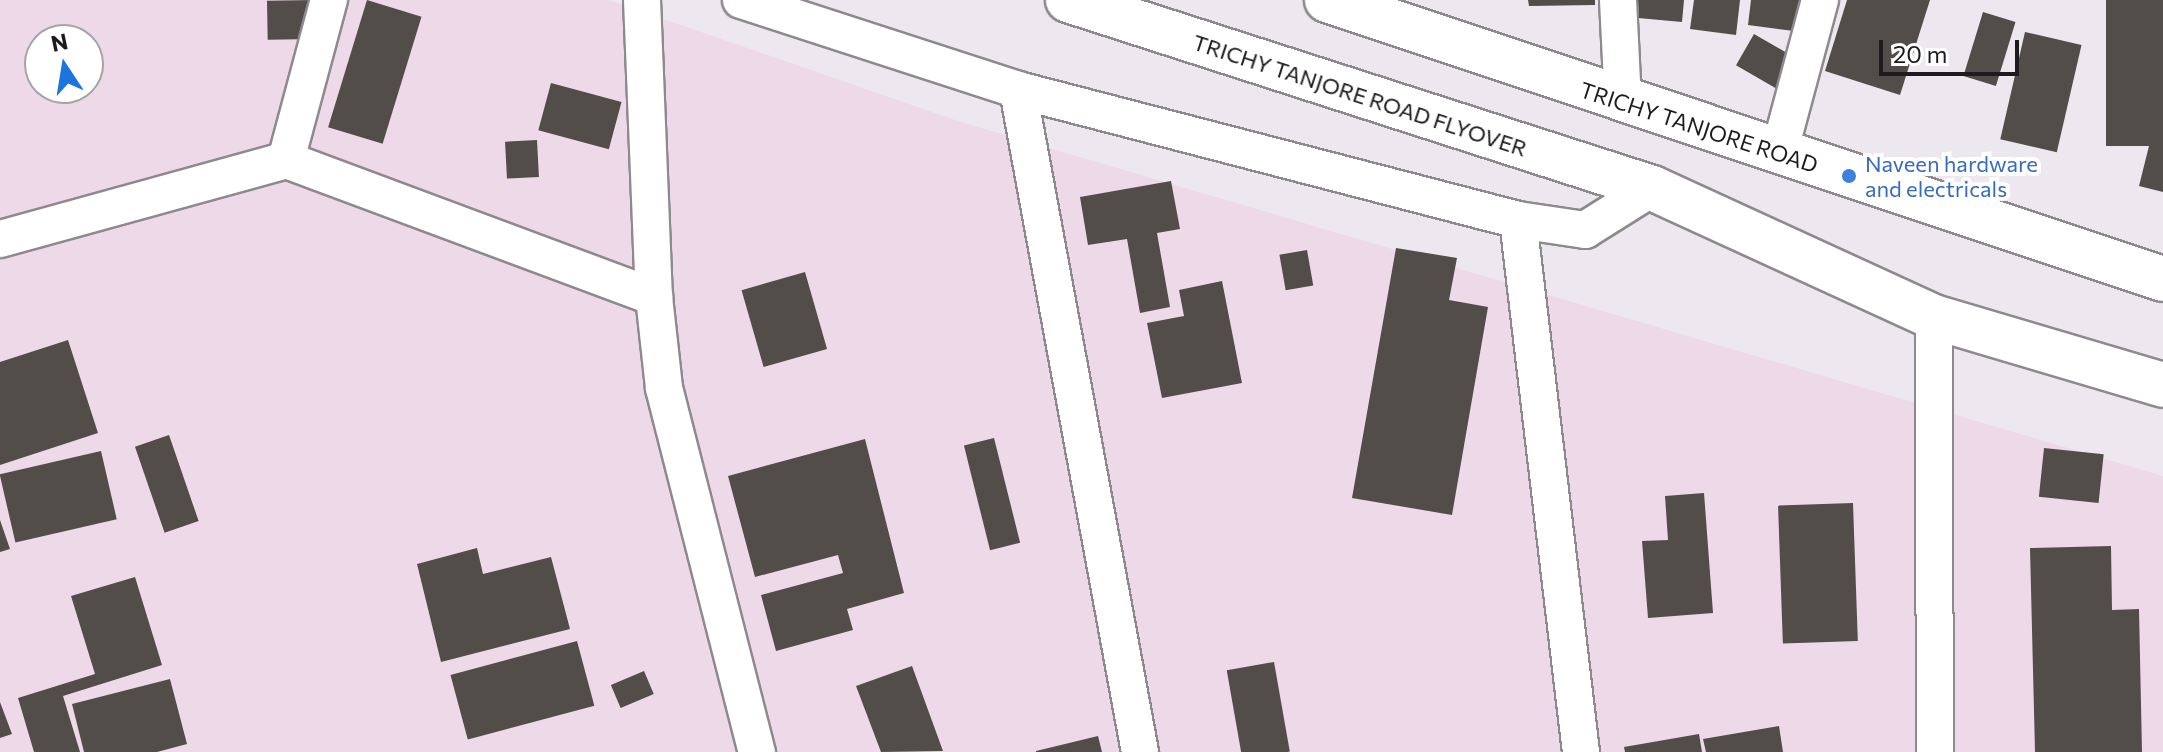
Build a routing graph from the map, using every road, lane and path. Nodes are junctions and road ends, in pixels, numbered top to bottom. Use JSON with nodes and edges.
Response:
{"nodes":[{"id":1,"x":329,"y":0,"type":"edge"},
{"id":2,"x":642,"y":0,"type":"edge"},
{"id":3,"x":741,"y":0,"type":"edge"},
{"id":4,"x":1068,"y":0,"type":"edge"},
{"id":5,"x":1327,"y":0,"type":"edge"},
{"id":6,"x":1618,"y":0,"type":"edge"},
{"id":7,"x":1820,"y":0,"type":"edge"},
{"id":8,"x":1018,"y":90,"type":"junction"},
{"id":9,"x":1623,"y":102,"type":"junction"},
{"id":10,"x":1779,"y":153,"type":"junction"},
{"id":11,"x":286,"y":160,"type":"junction"},
{"id":12,"x":1652,"y":188,"type":"junction"},
{"id":13,"x":1518,"y":220,"type":"junction"},
{"id":14,"x":0,"y":239,"type":"edge"},
{"id":15,"x":2163,"y":279,"type":"edge"},
{"id":16,"x":654,"y":297,"type":"junction"},
{"id":17,"x":1934,"y":317,"type":"junction"},
{"id":18,"x":2163,"y":385,"type":"edge"},
{"id":19,"x":757,"y":752,"type":"edge"},
{"id":20,"x":1140,"y":752,"type":"edge"},
{"id":21,"x":1581,"y":752,"type":"edge"},
{"id":22,"x":1935,"y":752,"type":"edge"}],
"edges":[{"from":1,"to":11,"type":"street"},
{"from":2,"to":16,"type":"street"},
{"from":3,"to":8,"type":"street"},
{"from":4,"to":12,"type":"highway","name":"TRICHY TANJORE ROAD FLYOVER"},
{"from":5,"to":9,"type":"highway","name":"TRICHY TANJORE ROAD"},
{"from":6,"to":9,"type":"street"},
{"from":7,"to":10,"type":"street"},
{"from":8,"to":13,"type":"street"},
{"from":8,"to":20,"type":"street"},
{"from":9,"to":10,"type":"highway","name":"TRICHY TANJORE ROAD"},
{"from":10,"to":15,"type":"highway","name":"TRICHY TANJORE ROAD"},
{"from":11,"to":14,"type":"street"},
{"from":11,"to":16,"type":"street"},
{"from":12,"to":13,"type":"street"},
{"from":12,"to":17,"type":"highway"},
{"from":13,"to":21,"type":"street"},
{"from":16,"to":19,"type":"street"},
{"from":17,"to":18,"type":"highway"},
{"from":17,"to":22,"type":"street"}]}
